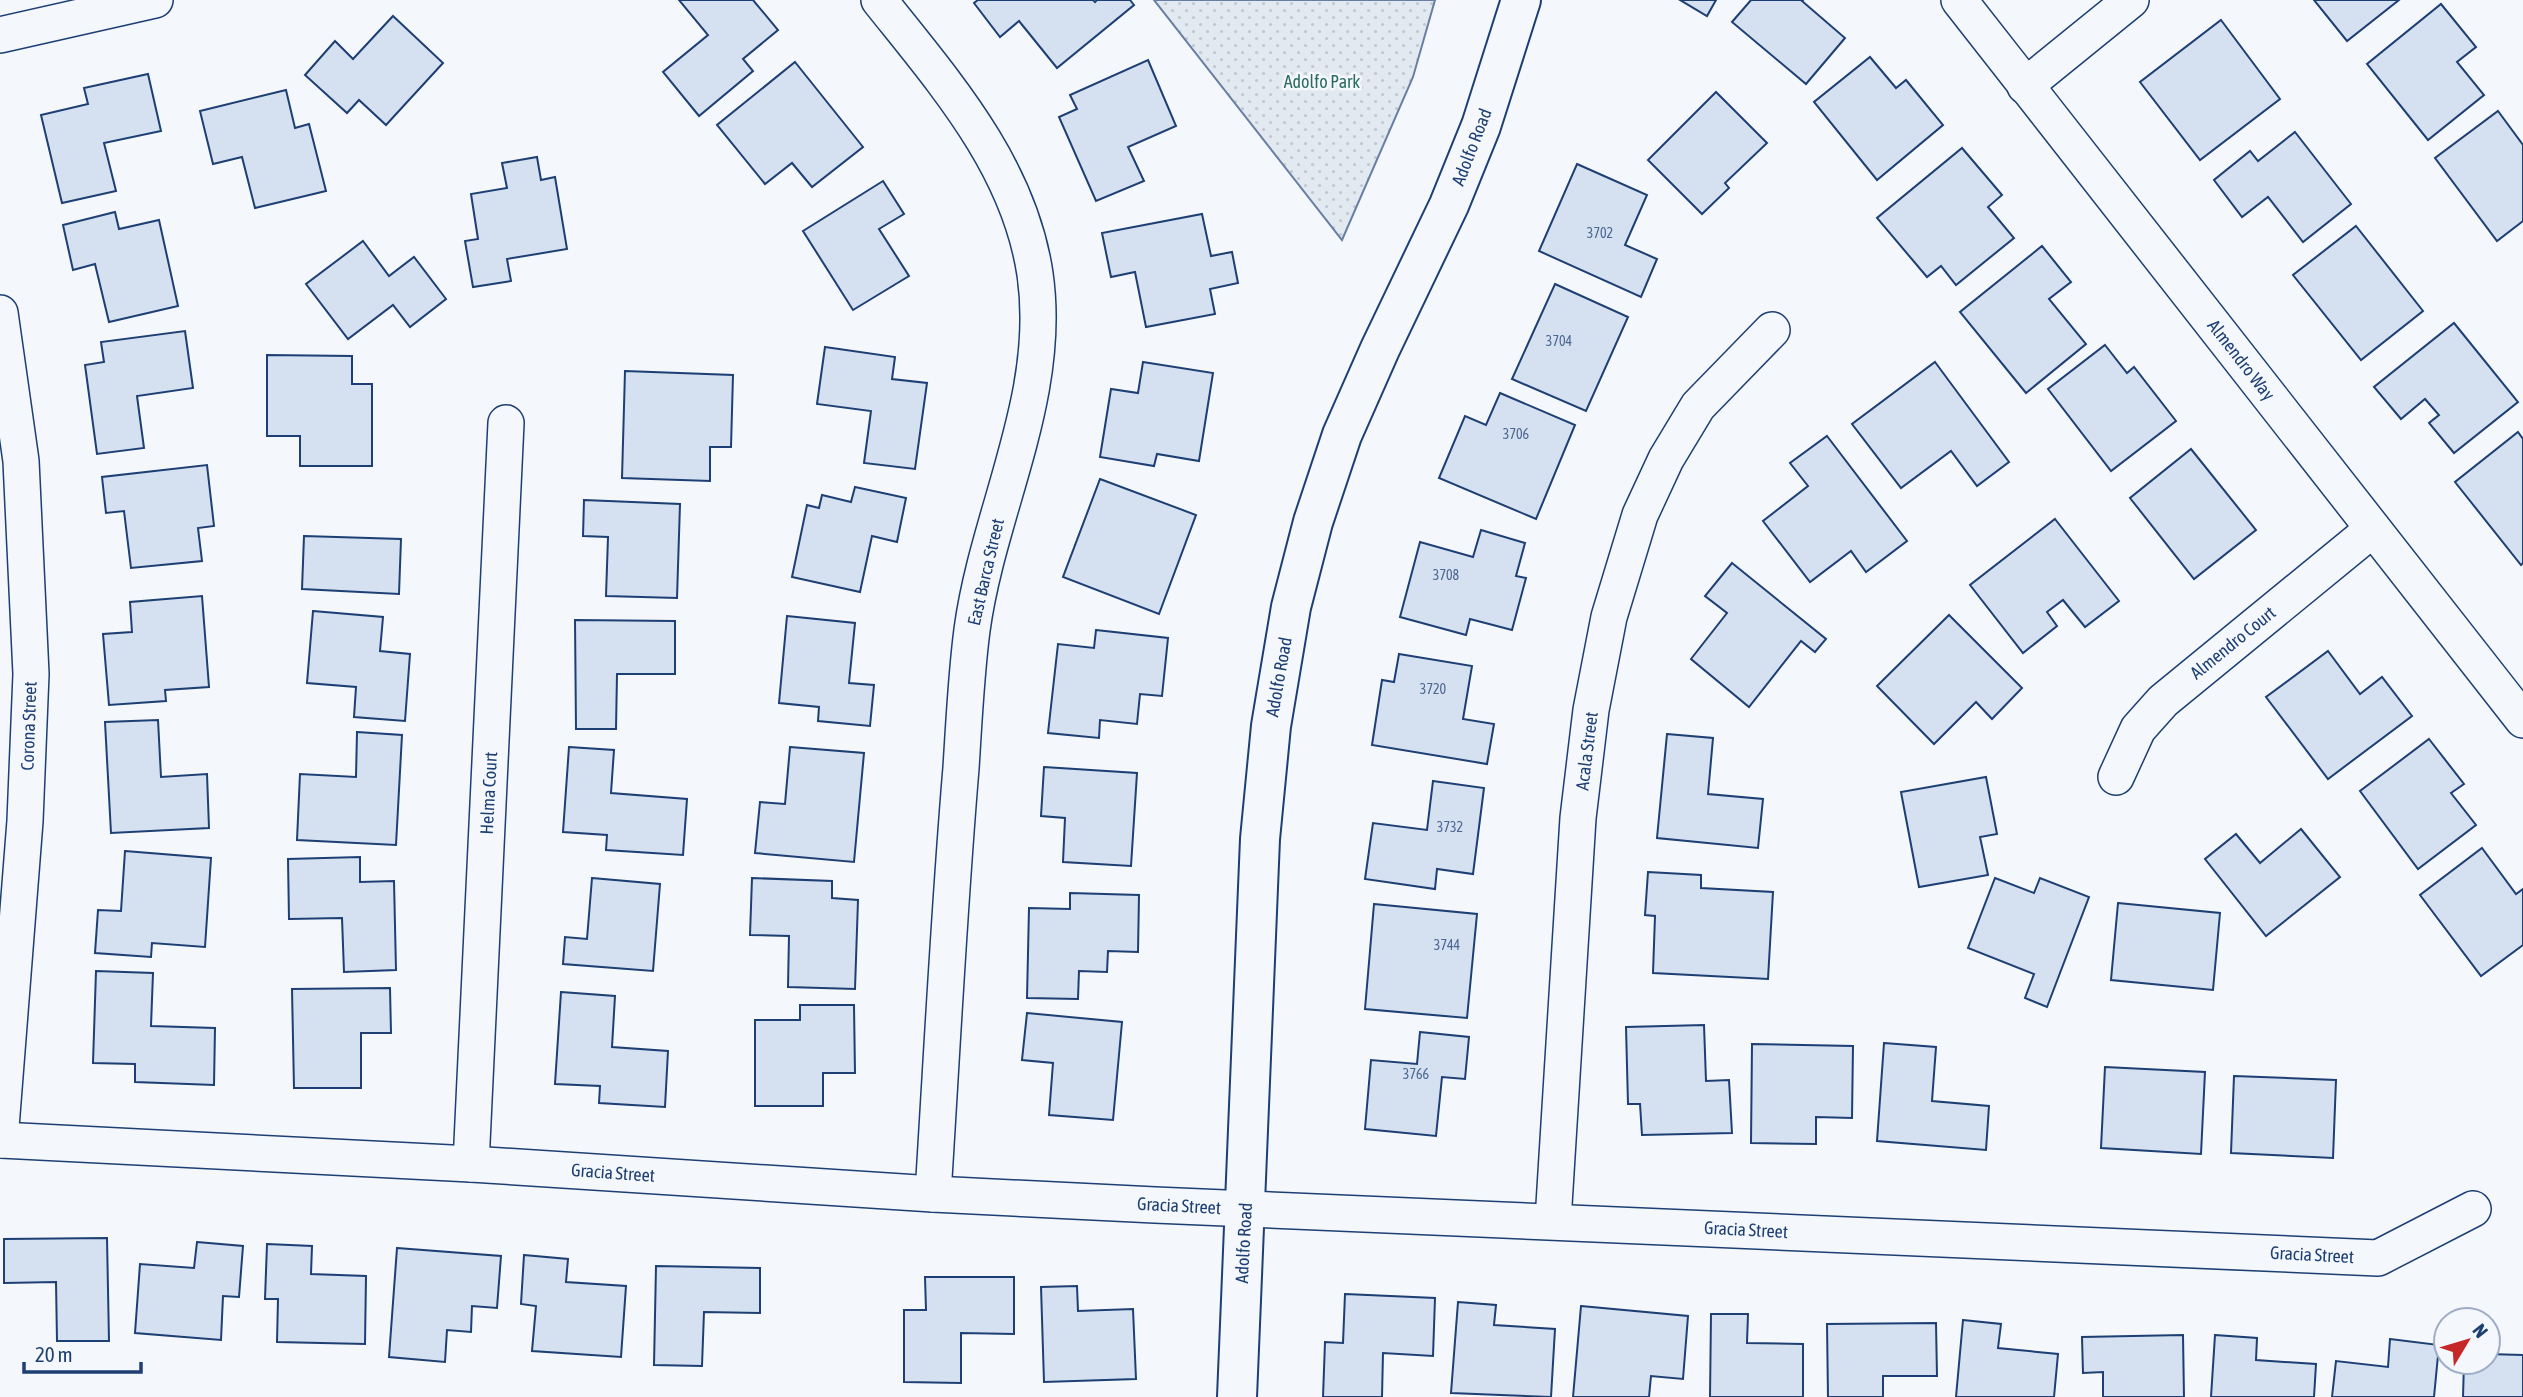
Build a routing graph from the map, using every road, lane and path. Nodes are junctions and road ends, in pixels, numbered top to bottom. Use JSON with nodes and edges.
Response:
{"nodes":[{"id":1,"x":155,"y":0,"type":"edge"},
{"id":2,"x":879,"y":0,"type":"edge"},
{"id":3,"x":1521,"y":0,"type":"edge"},
{"id":4,"x":1959,"y":0,"type":"edge"},
{"id":5,"x":2131,"y":0,"type":"edge"},
{"id":6,"x":0,"y":35,"type":"edge"},
{"id":7,"x":2025,"y":86,"type":"junction"},
{"id":8,"x":0,"y":313,"type":"edge"},
{"id":9,"x":1772,"y":330,"type":"dead end"},
{"id":10,"x":506,"y":423,"type":"dead end"},
{"id":11,"x":2373,"y":529,"type":"junction"},
{"id":12,"x":2523,"y":720,"type":"edge"},
{"id":13,"x":2116,"y":777,"type":"dead end"},
{"id":14,"x":0,"y":1140,"type":"edge"},
{"id":15,"x":471,"y":1164,"type":"junction"},
{"id":16,"x":933,"y":1194,"type":"junction"},
{"id":17,"x":1245,"y":1209,"type":"junction"},
{"id":18,"x":2473,"y":1209,"type":"dead end"},
{"id":19,"x":1553,"y":1221,"type":"junction"},
{"id":20,"x":1237,"y":1397,"type":"edge"}],
"edges":[{"from":1,"to":6,"type":"street"},
{"from":2,"to":16,"type":"street","name":"East Barca Street"},
{"from":3,"to":17,"type":"main road","name":"Adolfo Road"},
{"from":4,"to":7,"type":"street","name":"Almendro Way"},
{"from":5,"to":7,"type":"street"},
{"from":7,"to":11,"type":"street","name":"Almendro Way"},
{"from":8,"to":14,"type":"street","name":"Corona Street"},
{"from":9,"to":19,"type":"street","name":"Acala Street"},
{"from":10,"to":15,"type":"street","name":"Helma Court"},
{"from":11,"to":12,"type":"street","name":"Almendro Way"},
{"from":11,"to":13,"type":"street","name":"Almendro Court"},
{"from":14,"to":15,"type":"street","name":"Gracia Street"},
{"from":15,"to":16,"type":"street","name":"Gracia Street"},
{"from":16,"to":17,"type":"street","name":"Gracia Street"},
{"from":17,"to":19,"type":"street","name":"Gracia Street"},
{"from":17,"to":20,"type":"main road","name":"Adolfo Road"},
{"from":18,"to":19,"type":"street","name":"Gracia Street"}]}
